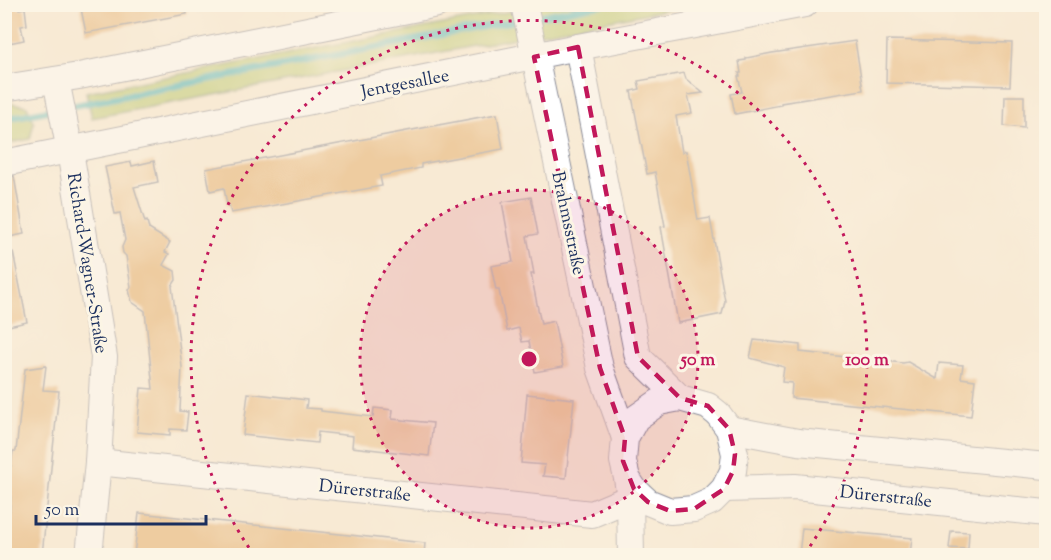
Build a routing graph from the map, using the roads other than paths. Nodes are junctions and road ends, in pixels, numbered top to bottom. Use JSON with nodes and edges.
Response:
{"nodes":[{"id":1,"x":437,"y":4,"type":"edge"},
{"id":2,"x":524,"y":4,"type":"edge"},
{"id":3,"x":805,"y":4,"type":"edge"},
{"id":4,"x":578,"y":47,"type":"junction"},
{"id":5,"x":534,"y":57,"type":"junction"},
{"id":6,"x":56,"y":80,"type":"junction"},
{"id":7,"x":4,"y":88,"type":"edge"},
{"id":8,"x":70,"y":151,"type":"junction"},
{"id":9,"x":4,"y":164,"type":"edge"},
{"id":10,"x":680,"y":398,"type":"junction"},
{"id":11,"x":729,"y":429,"type":"junction"},
{"id":12,"x":625,"y":438,"type":"junction"},
{"id":13,"x":98,"y":462,"type":"junction"},
{"id":14,"x":1047,"y":466,"type":"edge"},
{"id":15,"x":629,"y":488,"type":"junction"},
{"id":16,"x":724,"y":489,"type":"junction"},
{"id":17,"x":1047,"y":513,"type":"edge"},
{"id":18,"x":89,"y":555,"type":"edge"},
{"id":19,"x":631,"y":555,"type":"edge"}],
"edges":[{"from":1,"to":6,"type":"street"},
{"from":2,"to":5,"type":"street","name":"Brahmsstraße"},
{"from":3,"to":4,"type":"street","name":"Jentgesallee"},
{"from":4,"to":5,"type":"street","name":"Jentgesallee"},
{"from":4,"to":10,"type":"street"},
{"from":5,"to":8,"type":"street","name":"Jentgesallee"},
{"from":5,"to":12,"type":"street","name":"Brahmsstraße"},
{"from":6,"to":7,"type":"street"},
{"from":6,"to":8,"type":"street","name":"Richard-Wagner-Straße"},
{"from":8,"to":9,"type":"street","name":"Jentgesallee"},
{"from":8,"to":13,"type":"street","name":"Richard-Wagner-Straße"},
{"from":10,"to":11,"type":"street"},
{"from":10,"to":12,"type":"street"},
{"from":11,"to":14,"type":"street"},
{"from":11,"to":16,"type":"street"},
{"from":12,"to":15,"type":"street"},
{"from":13,"to":15,"type":"street","name":"Dürerstraße"},
{"from":13,"to":18,"type":"street","name":"Richard-Wagner-Straße"},
{"from":15,"to":16,"type":"street"},
{"from":15,"to":19,"type":"street"},
{"from":16,"to":17,"type":"street","name":"Dürerstraße"}]}
